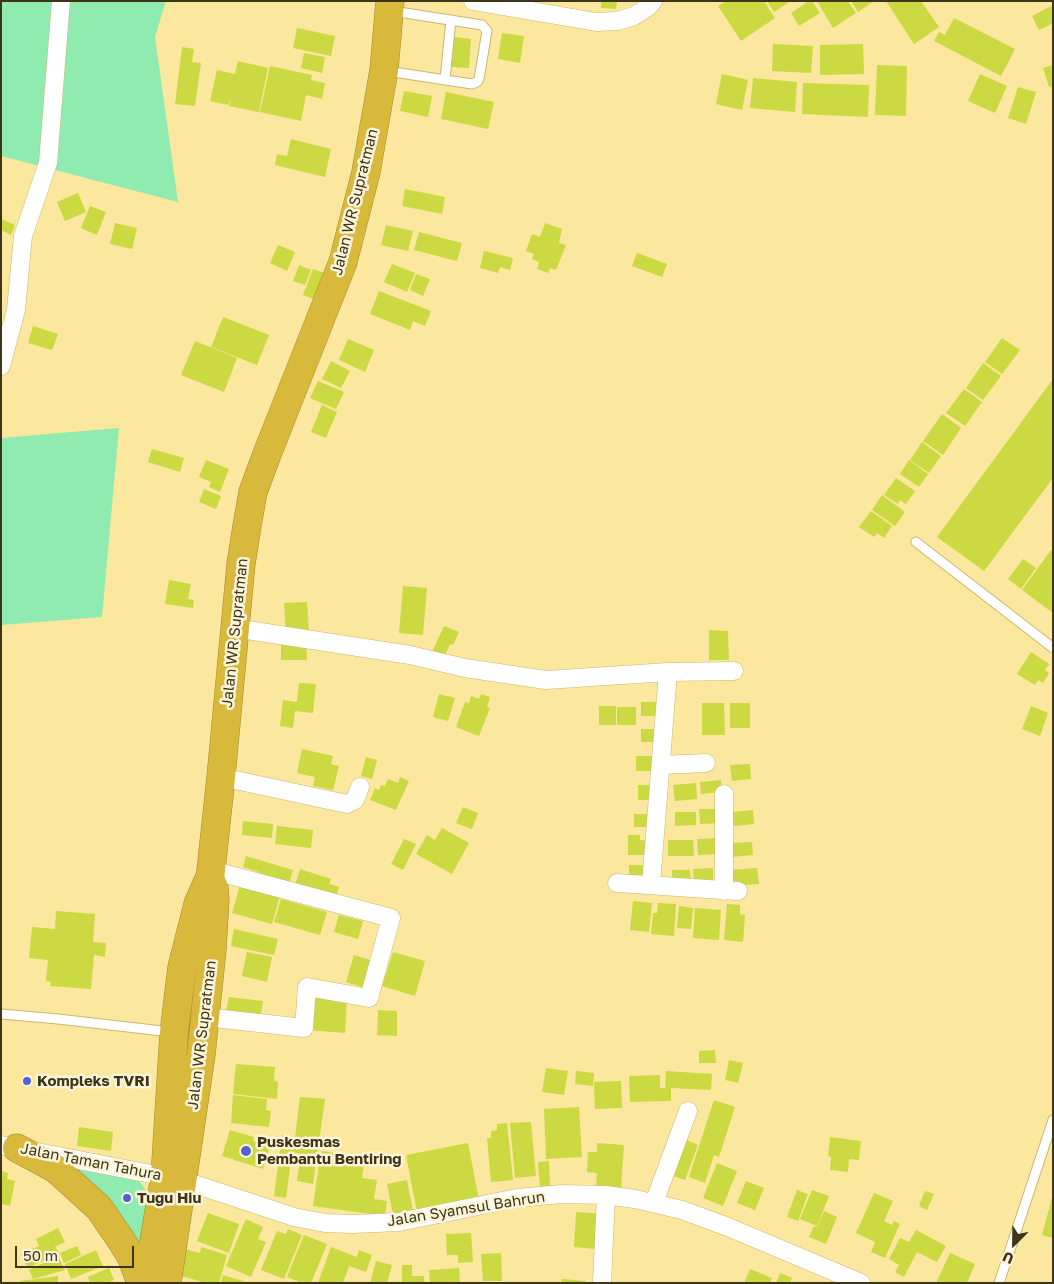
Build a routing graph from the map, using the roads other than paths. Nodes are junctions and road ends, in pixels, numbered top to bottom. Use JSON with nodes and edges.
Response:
{"nodes":[{"id":1,"x":61,"y":1,"type":"edge"},
{"id":2,"x":473,"y":1,"type":"edge"},
{"id":3,"x":653,"y":1,"type":"edge"},
{"id":4,"x":390,"y":6,"type":"edge"},
{"id":5,"x":451,"y":20,"type":"junction"},
{"id":6,"x":384,"y":70,"type":"junction"},
{"id":7,"x":445,"y":79,"type":"junction"},
{"id":8,"x":1,"y":366,"type":"edge"},
{"id":9,"x":916,"y":542,"type":"dead end"},
{"id":10,"x":234,"y":628,"type":"junction"},
{"id":11,"x":1053,"y":648,"type":"edge"},
{"id":12,"x":734,"y":671,"type":"dead end"},
{"id":13,"x":668,"y":672,"type":"junction"},
{"id":14,"x":706,"y":763,"type":"dead end"},
{"id":15,"x":661,"y":765,"type":"junction"},
{"id":16,"x":221,"y":777,"type":"junction"},
{"id":17,"x":360,"y":787,"type":"dead end"},
{"id":18,"x":724,"y":794,"type":"dead end"},
{"id":19,"x":211,"y":874,"type":"junction"},
{"id":20,"x":618,"y":883,"type":"dead end"},
{"id":21,"x":651,"y":884,"type":"junction"},
{"id":22,"x":1,"y":1014,"type":"edge"},
{"id":23,"x":205,"y":1017,"type":"junction"},
{"id":24,"x":174,"y":1033,"type":"junction"},
{"id":25,"x":688,"y":1111,"type":"dead end"},
{"id":26,"x":1053,"y":1120,"type":"edge"},
{"id":27,"x":9,"y":1147,"type":"edge"},
{"id":28,"x":173,"y":1178,"type":"junction"},
{"id":29,"x":606,"y":1195,"type":"junction"},
{"id":30,"x":654,"y":1203,"type":"junction"},
{"id":31,"x":839,"y":1279,"type":"edge"},
{"id":32,"x":140,"y":1283,"type":"edge"},
{"id":33,"x":147,"y":1283,"type":"edge"},
{"id":34,"x":167,"y":1283,"type":"edge"},
{"id":35,"x":602,"y":1283,"type":"edge"},
{"id":36,"x":861,"y":1283,"type":"edge"},
{"id":37,"x":999,"y":1283,"type":"edge"}],
"edges":[{"from":1,"to":8,"type":"street"},
{"from":2,"to":3,"type":"street"},
{"from":4,"to":5,"type":"lane"},
{"from":4,"to":6,"type":"highway","name":"Jalan WR Supratman"},
{"from":5,"to":7,"type":"lane"},
{"from":5,"to":7,"type":"lane"},
{"from":6,"to":7,"type":"lane"},
{"from":6,"to":10,"type":"highway","name":"Jalan WR Supratman"},
{"from":9,"to":11,"type":"lane"},
{"from":10,"to":13,"type":"street"},
{"from":10,"to":16,"type":"highway","name":"Jalan WR Supratman"},
{"from":12,"to":13,"type":"street"},
{"from":13,"to":15,"type":"street"},
{"from":14,"to":15,"type":"street"},
{"from":15,"to":21,"type":"street"},
{"from":16,"to":17,"type":"street"},
{"from":16,"to":19,"type":"highway","name":"Jalan WR Supratman"},
{"from":18,"to":21,"type":"street"},
{"from":19,"to":23,"type":"highway","name":"Jalan WR Supratman"},
{"from":19,"to":23,"type":"street"},
{"from":19,"to":24,"type":"highway"},
{"from":20,"to":21,"type":"street"},
{"from":22,"to":24,"type":"lane"},
{"from":23,"to":28,"type":"highway","name":"Jalan WR Supratman"},
{"from":24,"to":28,"type":"highway"},
{"from":25,"to":30,"type":"street"},
{"from":26,"to":37,"type":"lane"},
{"from":27,"to":28,"type":"street","name":"Jalan Taman Tahura"},
{"from":27,"to":32,"type":"highway"},
{"from":28,"to":29,"type":"street","name":"Jalan Syamsul Bahrun"},
{"from":28,"to":33,"type":"highway"},
{"from":28,"to":34,"type":"highway","name":"Jalan WR Supratman"},
{"from":29,"to":30,"type":"street","name":"Jalan Syamsul Bahrun"},
{"from":29,"to":35,"type":"street"},
{"from":30,"to":31,"type":"street","name":"Jalan Syamsul Bahrun"},
{"from":31,"to":36,"type":"street","name":"Jalan Syamsul Bahrun"}]}
